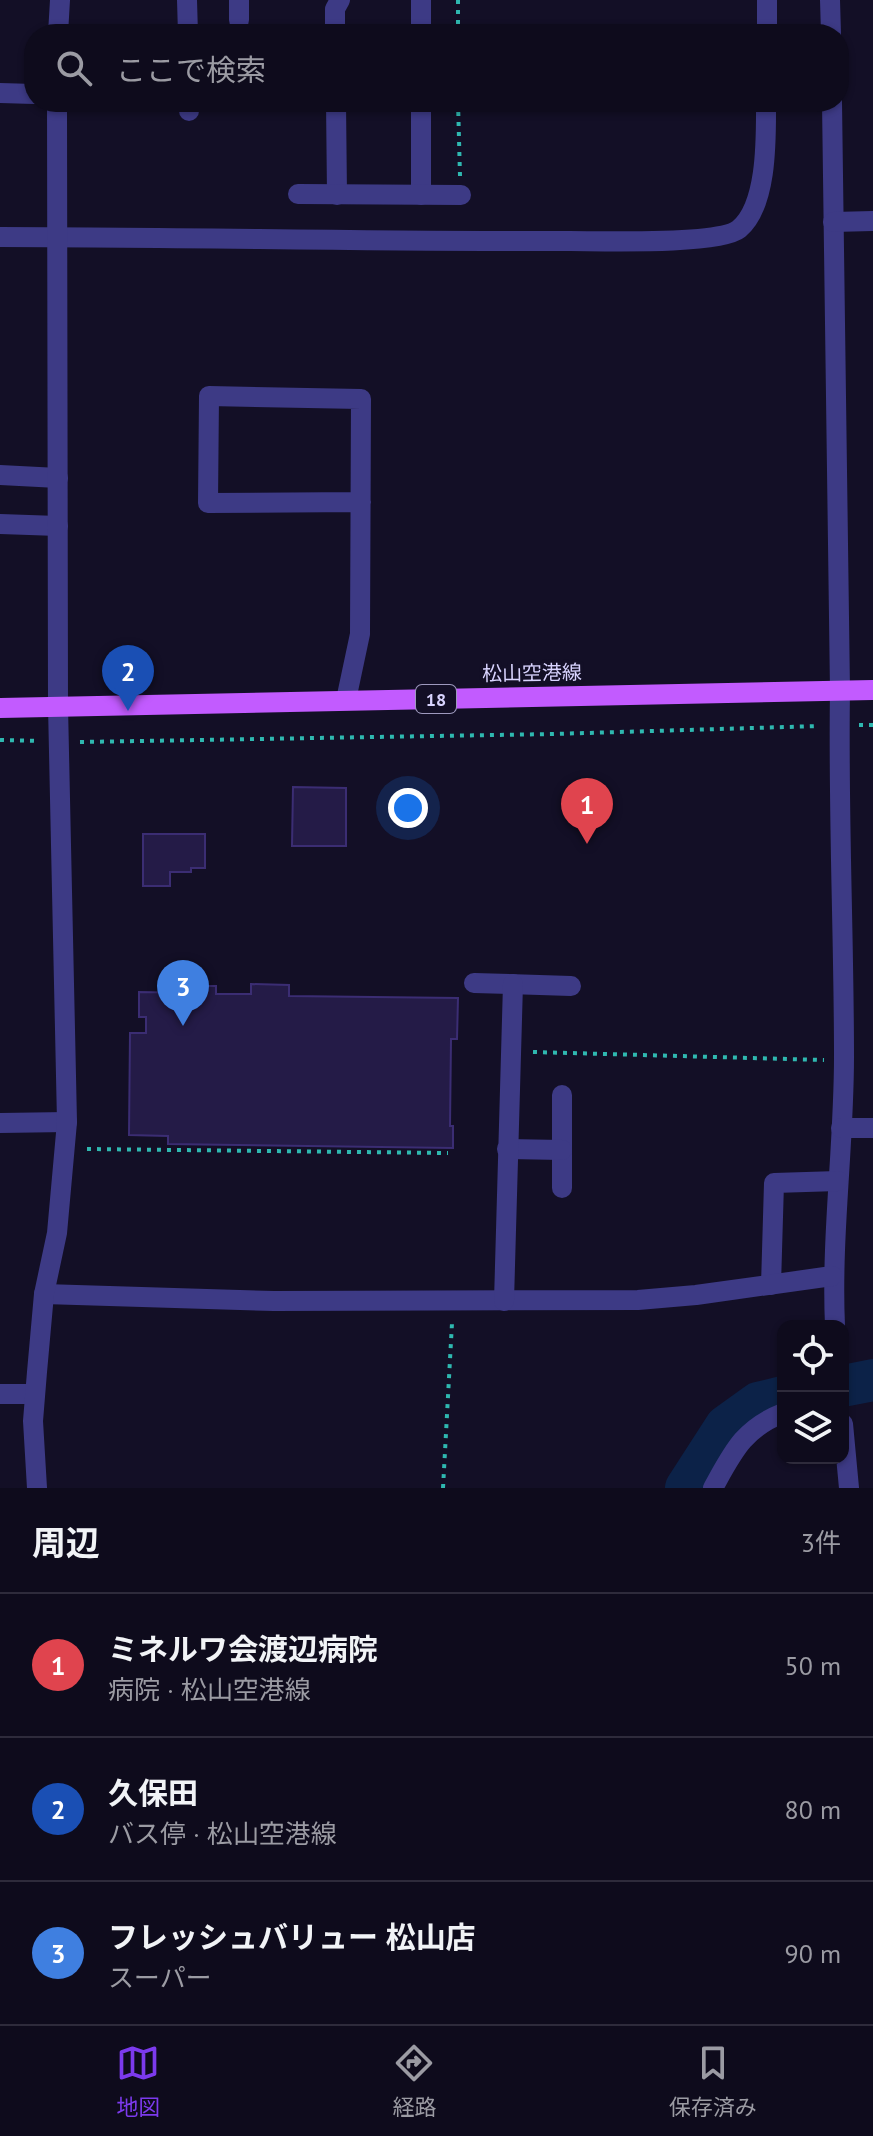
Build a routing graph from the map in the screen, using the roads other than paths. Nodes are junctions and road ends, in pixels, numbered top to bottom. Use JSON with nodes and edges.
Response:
{"nodes":[{"id":1,"x":60,"y":0,"type":"edge"},
{"id":2,"x":187,"y":0,"type":"edge"},
{"id":3,"x":340,"y":0,"type":"edge"},
{"id":4,"x":421,"y":0,"type":"edge"},
{"id":5,"x":767,"y":0,"type":"edge"},
{"id":6,"x":830,"y":0,"type":"edge"},
{"id":7,"x":59,"y":24,"type":"edge"},
{"id":8,"x":188,"y":24,"type":"edge"},
{"id":9,"x":335,"y":24,"type":"edge"},
{"id":10,"x":421,"y":24,"type":"edge"},
{"id":11,"x":767,"y":24,"type":"edge"},
{"id":12,"x":831,"y":24,"type":"edge"},
{"id":13,"x":0,"y":93,"type":"edge"},
{"id":14,"x":24,"y":94,"type":"edge"},
{"id":15,"x":57,"y":112,"type":"edge"},
{"id":16,"x":336,"y":112,"type":"edge"},
{"id":17,"x":421,"y":112,"type":"edge"},
{"id":18,"x":766,"y":112,"type":"edge"},
{"id":19,"x":832,"y":112,"type":"edge"},
{"id":20,"x":298,"y":194,"type":"dead end"},
{"id":21,"x":337,"y":195,"type":"junction"},
{"id":22,"x":421,"y":195,"type":"junction"},
{"id":23,"x":461,"y":195,"type":"dead end"},
{"id":24,"x":873,"y":221,"type":"edge"},
{"id":25,"x":833,"y":222,"type":"junction"},
{"id":26,"x":0,"y":237,"type":"edge"},
{"id":27,"x":57,"y":237,"type":"junction"},
{"id":28,"x":0,"y":475,"type":"edge"},
{"id":29,"x":58,"y":478,"type":"junction"},
{"id":30,"x":361,"y":502,"type":"junction"},
{"id":31,"x":0,"y":524,"type":"edge"},
{"id":32,"x":58,"y":526,"type":"junction"},
{"id":33,"x":873,"y":690,"type":"edge"},
{"id":34,"x":840,"y":691,"type":"junction"},
{"id":35,"x":346,"y":700,"type":"junction"},
{"id":36,"x":58,"y":706,"type":"junction"},
{"id":37,"x":0,"y":708,"type":"edge"},
{"id":38,"x":474,"y":983,"type":"dead end"},
{"id":39,"x":513,"y":984,"type":"junction"},
{"id":40,"x":571,"y":986,"type":"dead end"},
{"id":41,"x":562,"y":1095,"type":"dead end"},
{"id":42,"x":67,"y":1122,"type":"junction"},
{"id":43,"x":0,"y":1123,"type":"edge"},
{"id":44,"x":841,"y":1128,"type":"junction"},
{"id":45,"x":873,"y":1128,"type":"edge"},
{"id":46,"x":507,"y":1149,"type":"junction"},
{"id":47,"x":562,"y":1150,"type":"junction"},
{"id":48,"x":838,"y":1181,"type":"junction"},
{"id":49,"x":562,"y":1188,"type":"dead end"},
{"id":50,"x":832,"y":1276,"type":"junction"},
{"id":51,"x":771,"y":1285,"type":"junction"},
{"id":52,"x":44,"y":1294,"type":"junction"},
{"id":53,"x":504,"y":1301,"type":"junction"},
{"id":54,"x":835,"y":1320,"type":"edge"},
{"id":55,"x":0,"y":1394,"type":"edge"},
{"id":56,"x":35,"y":1394,"type":"junction"},
{"id":57,"x":777,"y":1415,"type":"edge"},
{"id":58,"x":847,"y":1464,"type":"edge"},
{"id":59,"x":37,"y":1488,"type":"edge"},
{"id":60,"x":713,"y":1488,"type":"edge"},
{"id":61,"x":849,"y":1488,"type":"edge"}],
"edges":[{"from":1,"to":7,"type":"street"},
{"from":2,"to":8,"type":"street"},
{"from":3,"to":9,"type":"street"},
{"from":4,"to":10,"type":"street"},
{"from":5,"to":11,"type":"street"},
{"from":6,"to":12,"type":"street"},
{"from":13,"to":14,"type":"street"},
{"from":15,"to":27,"type":"street"},
{"from":16,"to":21,"type":"street"},
{"from":17,"to":22,"type":"street"},
{"from":18,"to":27,"type":"street"},
{"from":19,"to":25,"type":"street"},
{"from":20,"to":21,"type":"street"},
{"from":21,"to":22,"type":"street"},
{"from":22,"to":23,"type":"street"},
{"from":24,"to":25,"type":"street"},
{"from":25,"to":34,"type":"street"},
{"from":26,"to":27,"type":"street"},
{"from":27,"to":29,"type":"street"},
{"from":28,"to":29,"type":"street"},
{"from":29,"to":32,"type":"street"},
{"from":30,"to":30,"type":"street"},
{"from":30,"to":35,"type":"street"},
{"from":31,"to":32,"type":"street"},
{"from":32,"to":36,"type":"street"},
{"from":33,"to":34,"type":"main road","name":"松山空港線","number":"18"},
{"from":34,"to":35,"type":"main road","name":"松山空港線","number":"18"},
{"from":34,"to":44,"type":"street"},
{"from":35,"to":36,"type":"main road","name":"松山空港線","number":"18"},
{"from":36,"to":37,"type":"main road","name":"松山空港線","number":"18"},
{"from":36,"to":42,"type":"street"},
{"from":38,"to":39,"type":"street"},
{"from":39,"to":40,"type":"street"},
{"from":39,"to":46,"type":"street"},
{"from":41,"to":47,"type":"street"},
{"from":42,"to":43,"type":"street"},
{"from":42,"to":52,"type":"street"},
{"from":44,"to":45,"type":"street"},
{"from":44,"to":48,"type":"street"},
{"from":46,"to":47,"type":"street"},
{"from":46,"to":53,"type":"street"},
{"from":47,"to":49,"type":"street"},
{"from":48,"to":50,"type":"street"},
{"from":48,"to":51,"type":"street"},
{"from":50,"to":51,"type":"street"},
{"from":50,"to":54,"type":"street"},
{"from":51,"to":53,"type":"street"},
{"from":52,"to":53,"type":"street"},
{"from":52,"to":56,"type":"street"},
{"from":55,"to":56,"type":"street"},
{"from":56,"to":59,"type":"street"},
{"from":57,"to":60,"type":"street"},
{"from":58,"to":61,"type":"street"}]}
